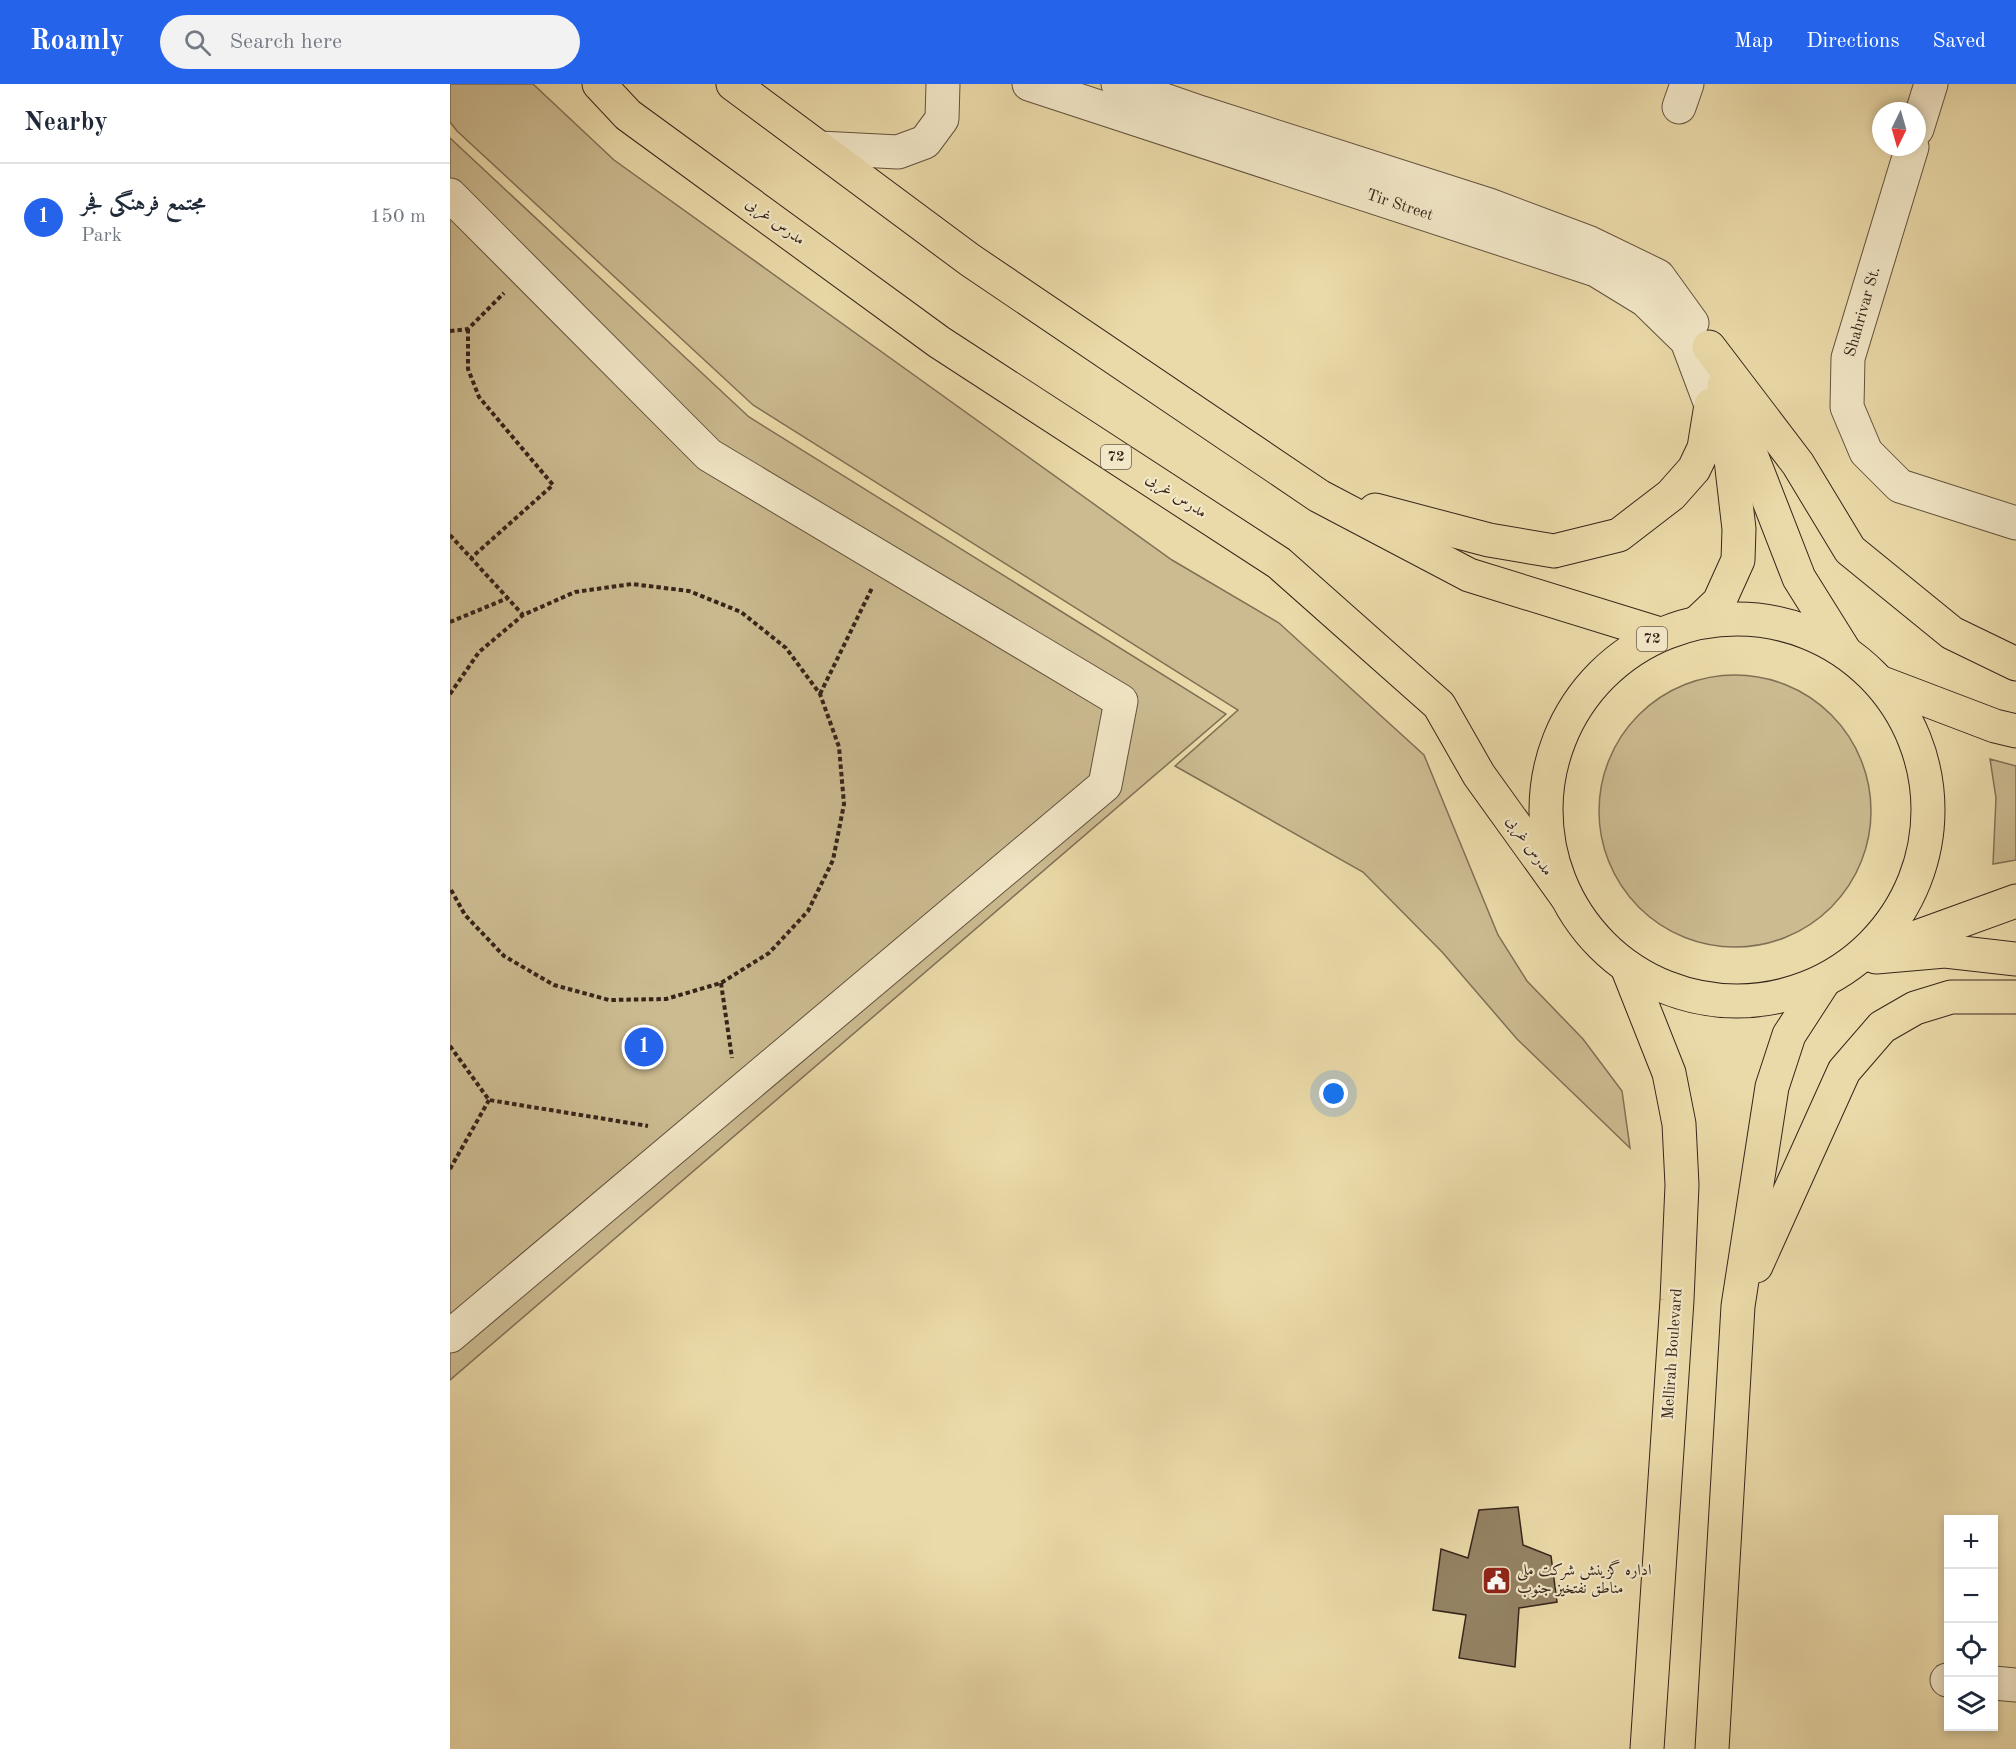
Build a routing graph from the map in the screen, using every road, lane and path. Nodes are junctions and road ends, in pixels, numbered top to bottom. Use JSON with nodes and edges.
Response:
{"nodes":[{"id":1,"x":599,"y":84,"type":"edge"},
{"id":2,"x":733,"y":84,"type":"edge"},
{"id":3,"x":943,"y":84,"type":"edge"},
{"id":4,"x":1029,"y":84,"type":"edge"},
{"id":5,"x":1118,"y":84,"type":"edge"},
{"id":6,"x":1931,"y":84,"type":"edge"},
{"id":7,"x":1925,"y":102,"type":"edge"},
{"id":8,"x":820,"y":148,"type":"junction"},
{"id":9,"x":1909,"y":156,"type":"edge"},
{"id":10,"x":450,"y":195,"type":"edge"},
{"id":11,"x":526,"y":272,"type":"junction"},
{"id":12,"x":468,"y":329,"type":"junction"},
{"id":13,"x":450,"y":331,"type":"edge"},
{"id":14,"x":1709,"y":347,"type":"junction"},
{"id":15,"x":1712,"y":405,"type":"junction"},
{"id":16,"x":1319,"y":496,"type":"junction"},
{"id":17,"x":2016,"y":523,"type":"edge"},
{"id":18,"x":450,"y":535,"type":"edge"},
{"id":19,"x":471,"y":558,"type":"junction"},
{"id":20,"x":886,"y":561,"type":"junction"},
{"id":21,"x":508,"y":598,"type":"junction"},
{"id":22,"x":523,"y":615,"type":"junction"},
{"id":23,"x":450,"y":622,"type":"edge"},
{"id":24,"x":1698,"y":622,"type":"junction"},
{"id":25,"x":1660,"y":634,"type":"junction"},
{"id":26,"x":1844,"y":650,"type":"junction"},
{"id":27,"x":2016,"y":664,"type":"edge"},
{"id":28,"x":1882,"y":683,"type":"junction"},
{"id":29,"x":450,"y":694,"type":"edge"},
{"id":30,"x":820,"y":694,"type":"junction"},
{"id":31,"x":2016,"y":731,"type":"edge"},
{"id":32,"x":450,"y":888,"type":"edge"},
{"id":33,"x":1566,"y":896,"type":"junction"},
{"id":34,"x":2016,"y":901,"type":"edge"},
{"id":35,"x":1860,"y":958,"type":"junction"},
{"id":36,"x":2016,"y":959,"type":"edge"},
{"id":37,"x":1627,"y":967,"type":"junction"},
{"id":38,"x":1824,"y":981,"type":"junction"},
{"id":39,"x":721,"y":983,"type":"junction"},
{"id":40,"x":2016,"y":997,"type":"edge"},
{"id":41,"x":450,"y":1046,"type":"edge"},
{"id":42,"x":737,"y":1094,"type":"junction"},
{"id":43,"x":489,"y":1100,"type":"junction"},
{"id":44,"x":691,"y":1133,"type":"junction"},
{"id":45,"x":450,"y":1169,"type":"edge"},
{"id":46,"x":1738,"y":1306,"type":"junction"},
{"id":47,"x":450,"y":1336,"type":"edge"},
{"id":48,"x":1998,"y":1683,"type":"edge"},
{"id":49,"x":2016,"y":1685,"type":"edge"},
{"id":50,"x":1647,"y":1749,"type":"edge"},
{"id":51,"x":1713,"y":1749,"type":"edge"}],
"edges":[{"from":1,"to":33,"type":"main road","name":"مدرس غربی","number":"72"},
{"from":2,"to":8,"type":"main road","number":"72"},
{"from":3,"to":8,"type":"street"},
{"from":4,"to":15,"type":"street","name":"Tir Street"},
{"from":5,"to":14,"type":"street","name":"Tir Street"},
{"from":6,"to":7,"type":"street"},
{"from":8,"to":16,"type":"main road","number":"72"},
{"from":9,"to":17,"type":"street","name":"Shahrivar St."},
{"from":10,"to":11,"type":"street"},
{"from":11,"to":12,"type":"path"},
{"from":11,"to":20,"type":"street"},
{"from":12,"to":13,"type":"path"},
{"from":12,"to":19,"type":"path"},
{"from":14,"to":26,"type":"main road"},
{"from":14,"to":27,"type":"main road"},
{"from":15,"to":16,"type":"main road"},
{"from":15,"to":24,"type":"main road"},
{"from":16,"to":25,"type":"main road","number":"72"},
{"from":18,"to":19,"type":"path"},
{"from":19,"to":21,"type":"path"},
{"from":20,"to":30,"type":"path"},
{"from":20,"to":42,"type":"street"},
{"from":21,"to":22,"type":"path"},
{"from":21,"to":23,"type":"path"},
{"from":22,"to":29,"type":"path"},
{"from":22,"to":30,"type":"path"},
{"from":24,"to":25,"type":"main road","number":"72"},
{"from":24,"to":26,"type":"main road","number":"72"},
{"from":25,"to":33,"type":"main road","number":"72"},
{"from":26,"to":28,"type":"main road","number":"72"},
{"from":28,"to":31,"type":"main road","number":"72"},
{"from":28,"to":35,"type":"main road","number":"72"},
{"from":30,"to":39,"type":"path"},
{"from":32,"to":39,"type":"path"},
{"from":33,"to":37,"type":"main road","number":"72"},
{"from":34,"to":35,"type":"main road","number":"72"},
{"from":35,"to":36,"type":"main road"},
{"from":35,"to":38,"type":"main road","number":"72"},
{"from":37,"to":38,"type":"main road","number":"72"},
{"from":37,"to":50,"type":"main road","name":"Mellirah Boulevard"},
{"from":38,"to":46,"type":"main road"},
{"from":39,"to":42,"type":"path"},
{"from":40,"to":46,"type":"main road"},
{"from":41,"to":43,"type":"path"},
{"from":42,"to":44,"type":"street"},
{"from":43,"to":44,"type":"path"},
{"from":43,"to":45,"type":"path"},
{"from":44,"to":47,"type":"street"},
{"from":46,"to":51,"type":"main road"},
{"from":48,"to":49,"type":"street"}]}
